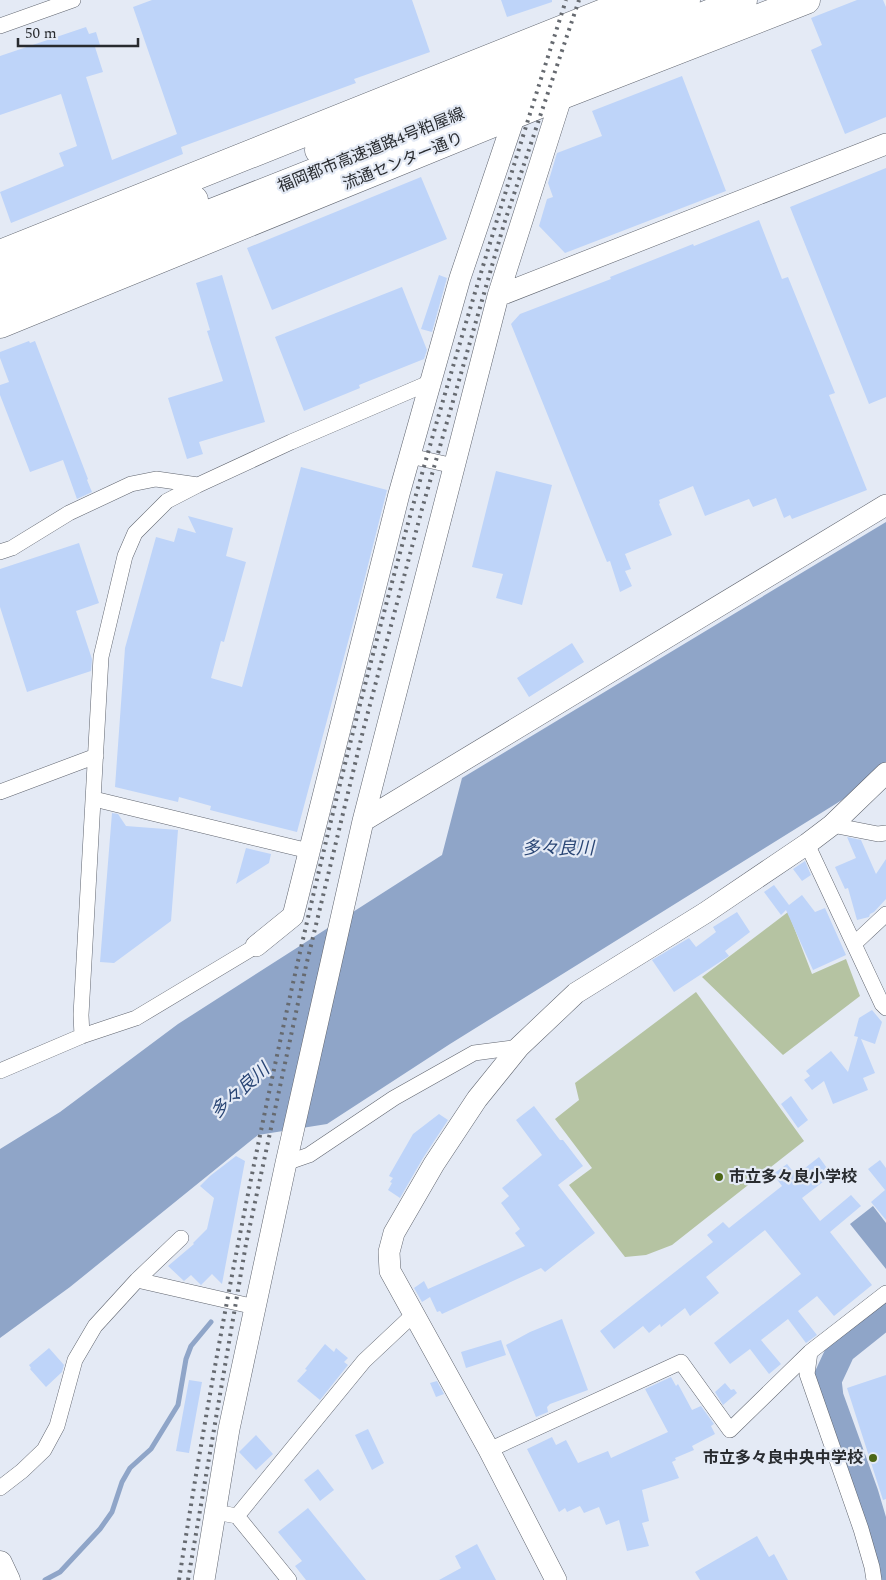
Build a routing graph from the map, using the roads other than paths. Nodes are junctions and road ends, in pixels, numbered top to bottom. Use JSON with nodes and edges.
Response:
{"nodes":[{"id":1,"x":73,"y":0,"type":"edge"},
{"id":2,"x":636,"y":0,"type":"edge"},
{"id":3,"x":686,"y":0,"type":"edge"},
{"id":4,"x":806,"y":0,"type":"edge"},
{"id":5,"x":733,"y":4,"type":"edge"},
{"id":6,"x":0,"y":26,"type":"edge"},
{"id":7,"x":562,"y":95,"type":"junction"},
{"id":8,"x":515,"y":115,"type":"junction"},
{"id":9,"x":886,"y":144,"type":"edge"},
{"id":10,"x":0,"y":254,"type":"edge"},
{"id":11,"x":0,"y":278,"type":"edge"},
{"id":12,"x":498,"y":296,"type":"junction"},
{"id":13,"x":0,"y":300,"type":"edge"},
{"id":14,"x":0,"y":324,"type":"edge"},
{"id":15,"x":431,"y":382,"type":"junction"},
{"id":16,"x":410,"y":456,"type":"junction"},
{"id":17,"x":454,"y":466,"type":"junction"},
{"id":18,"x":198,"y":485,"type":"junction"},
{"id":19,"x":886,"y":505,"type":"edge"},
{"id":20,"x":0,"y":552,"type":"edge"},
{"id":21,"x":96,"y":756,"type":"junction"},
{"id":22,"x":886,"y":773,"type":"edge"},
{"id":23,"x":0,"y":792,"type":"edge"},
{"id":24,"x":94,"y":799,"type":"junction"},
{"id":25,"x":363,"y":821,"type":"junction"},
{"id":26,"x":832,"y":824,"type":"junction"},
{"id":27,"x":886,"y":833,"type":"edge"},
{"id":28,"x":808,"y":844,"type":"junction"},
{"id":29,"x":309,"y":851,"type":"junction"},
{"id":30,"x":886,"y":914,"type":"edge"},
{"id":31,"x":854,"y":944,"type":"junction"},
{"id":32,"x":256,"y":946,"type":"joint"},
{"id":33,"x":886,"y":1008,"type":"edge"},
{"id":34,"x":82,"y":1036,"type":"junction"},
{"id":35,"x":519,"y":1047,"type":"junction"},
{"id":36,"x":0,"y":1071,"type":"edge"},
{"id":37,"x":288,"y":1156,"type":"junction"},
{"id":38,"x":181,"y":1238,"type":"dead end"},
{"id":39,"x":137,"y":1280,"type":"junction"},
{"id":40,"x":886,"y":1294,"type":"edge"},
{"id":41,"x":255,"y":1307,"type":"junction"},
{"id":42,"x":414,"y":1314,"type":"junction"},
{"id":43,"x":810,"y":1352,"type":"junction"},
{"id":44,"x":490,"y":1450,"type":"junction"},
{"id":45,"x":0,"y":1488,"type":"edge"},
{"id":46,"x":215,"y":1512,"type":"junction"},
{"id":47,"x":237,"y":1516,"type":"junction"},
{"id":48,"x":0,"y":1563,"type":"edge"},
{"id":49,"x":8,"y":1580,"type":"edge"},
{"id":50,"x":204,"y":1580,"type":"edge"},
{"id":51,"x":289,"y":1580,"type":"edge"},
{"id":52,"x":556,"y":1580,"type":"edge"},
{"id":53,"x":874,"y":1580,"type":"edge"}],
"edges":[{"from":1,"to":6,"type":"street"},
{"from":2,"to":10,"type":"highway"},
{"from":3,"to":11,"type":"highway","name":"福岡都市高速道路4号粕屋線"},
{"from":4,"to":7,"type":"highway","name":"流通センター通り"},
{"from":5,"to":13,"type":"highway","name":"福岡都市高速道路4号粕屋線"},
{"from":7,"to":8,"type":"highway","name":"流通センター通り"},
{"from":7,"to":12,"type":"street"},
{"from":8,"to":14,"type":"highway","name":"流通センター通り"},
{"from":8,"to":15,"type":"street"},
{"from":9,"to":12,"type":"street"},
{"from":12,"to":17,"type":"street"},
{"from":15,"to":16,"type":"street"},
{"from":15,"to":18,"type":"street"},
{"from":16,"to":17,"type":"street"},
{"from":16,"to":29,"type":"street"},
{"from":17,"to":25,"type":"street"},
{"from":18,"to":20,"type":"street"},
{"from":18,"to":21,"type":"street"},
{"from":19,"to":25,"type":"street"},
{"from":21,"to":23,"type":"street"},
{"from":21,"to":24,"type":"street"},
{"from":22,"to":26,"type":"street"},
{"from":24,"to":29,"type":"street"},
{"from":24,"to":34,"type":"street"},
{"from":25,"to":37,"type":"street"},
{"from":26,"to":27,"type":"street"},
{"from":26,"to":28,"type":"street"},
{"from":28,"to":31,"type":"street"},
{"from":28,"to":35,"type":"street"},
{"from":29,"to":32,"type":"street"},
{"from":30,"to":31,"type":"street"},
{"from":31,"to":33,"type":"street"},
{"from":32,"to":34,"type":"street"},
{"from":34,"to":36,"type":"street"},
{"from":35,"to":37,"type":"street"},
{"from":35,"to":42,"type":"street"},
{"from":37,"to":41,"type":"street"},
{"from":38,"to":39,"type":"street"},
{"from":39,"to":41,"type":"street"},
{"from":39,"to":45,"type":"street"},
{"from":40,"to":43,"type":"street"},
{"from":41,"to":46,"type":"street"},
{"from":42,"to":44,"type":"street"},
{"from":42,"to":47,"type":"street"},
{"from":43,"to":44,"type":"street"},
{"from":43,"to":53,"type":"street"},
{"from":44,"to":52,"type":"street"},
{"from":46,"to":47,"type":"street"},
{"from":46,"to":50,"type":"street"},
{"from":47,"to":51,"type":"street"},
{"from":48,"to":49,"type":"main road"}]}
